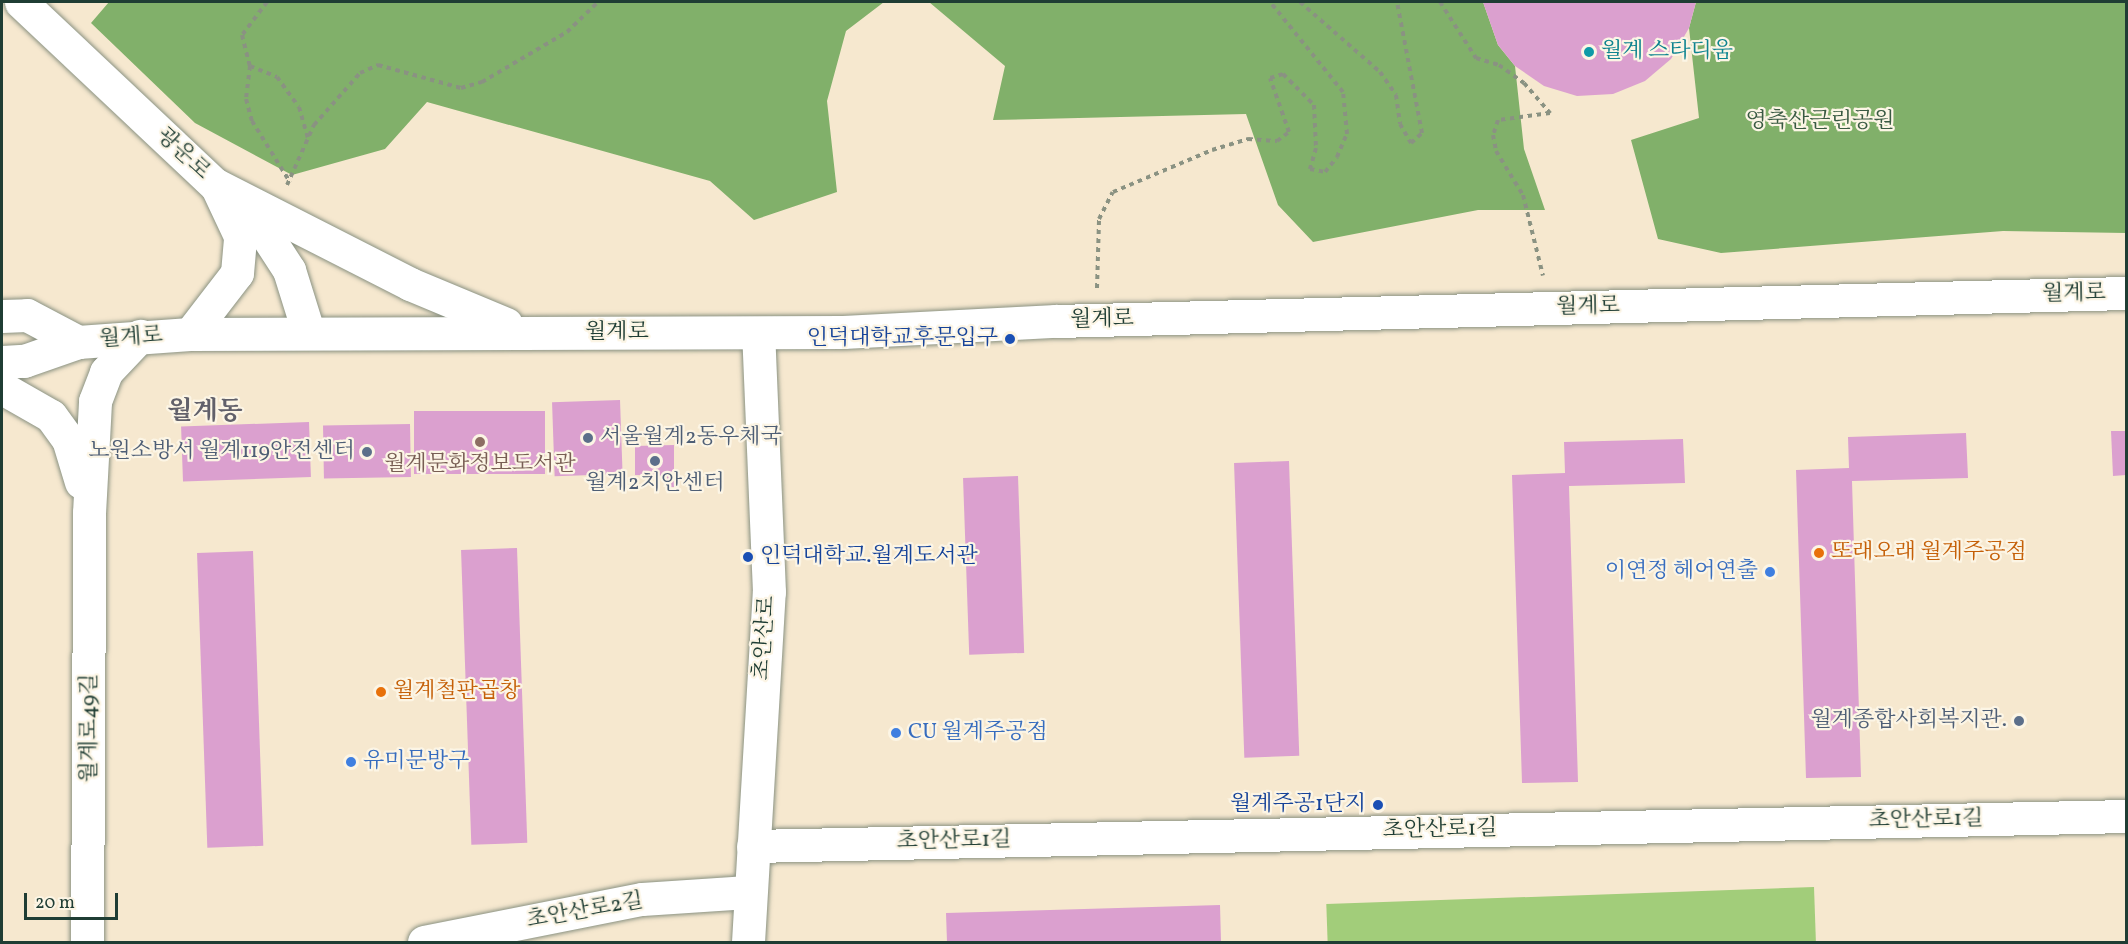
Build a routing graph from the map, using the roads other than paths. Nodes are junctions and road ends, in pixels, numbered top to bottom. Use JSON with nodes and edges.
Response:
{"nodes":[{"id":1,"x":21,"y":2,"type":"edge"},
{"id":2,"x":216,"y":185,"type":"junction"},
{"id":3,"x":2127,"y":293,"type":"edge"},
{"id":4,"x":2,"y":316,"type":"edge"},
{"id":5,"x":308,"y":331,"type":"junction"},
{"id":6,"x":527,"y":332,"type":"junction"},
{"id":7,"x":190,"y":334,"type":"junction"},
{"id":8,"x":758,"y":334,"type":"junction"},
{"id":9,"x":140,"y":336,"type":"junction"},
{"id":10,"x":78,"y":342,"type":"junction"},
{"id":11,"x":2,"y":362,"type":"edge"},
{"id":12,"x":2,"y":387,"type":"edge"},
{"id":13,"x":89,"y":513,"type":"junction"},
{"id":14,"x":2127,"y":816,"type":"edge"},
{"id":15,"x":753,"y":846,"type":"junction"},
{"id":16,"x":748,"y":892,"type":"junction"},
{"id":17,"x":87,"y":942,"type":"edge"},
{"id":18,"x":424,"y":942,"type":"edge"},
{"id":19,"x":748,"y":942,"type":"edge"}],
"edges":[{"from":1,"to":2,"type":"street","name":"광운로"},
{"from":2,"to":5,"type":"street","name":"광운로"},
{"from":2,"to":6,"type":"street"},
{"from":2,"to":7,"type":"street"},
{"from":3,"to":8,"type":"street","name":"월계로"},
{"from":4,"to":10,"type":"street","name":"월계로"},
{"from":5,"to":6,"type":"street","name":"월계로"},
{"from":5,"to":7,"type":"street","name":"월계로"},
{"from":6,"to":8,"type":"street","name":"월계로"},
{"from":7,"to":9,"type":"street","name":"월계로"},
{"from":8,"to":15,"type":"street","name":"초안산로"},
{"from":9,"to":10,"type":"street","name":"월계로"},
{"from":9,"to":13,"type":"street"},
{"from":10,"to":11,"type":"street","name":"월계로"},
{"from":12,"to":13,"type":"street"},
{"from":13,"to":17,"type":"street","name":"월계로49길"},
{"from":14,"to":15,"type":"street","name":"초안산로1길"},
{"from":15,"to":16,"type":"street","name":"초안산로"},
{"from":16,"to":18,"type":"street","name":"초안산로2길"},
{"from":16,"to":19,"type":"street","name":"초안산로"}]}
